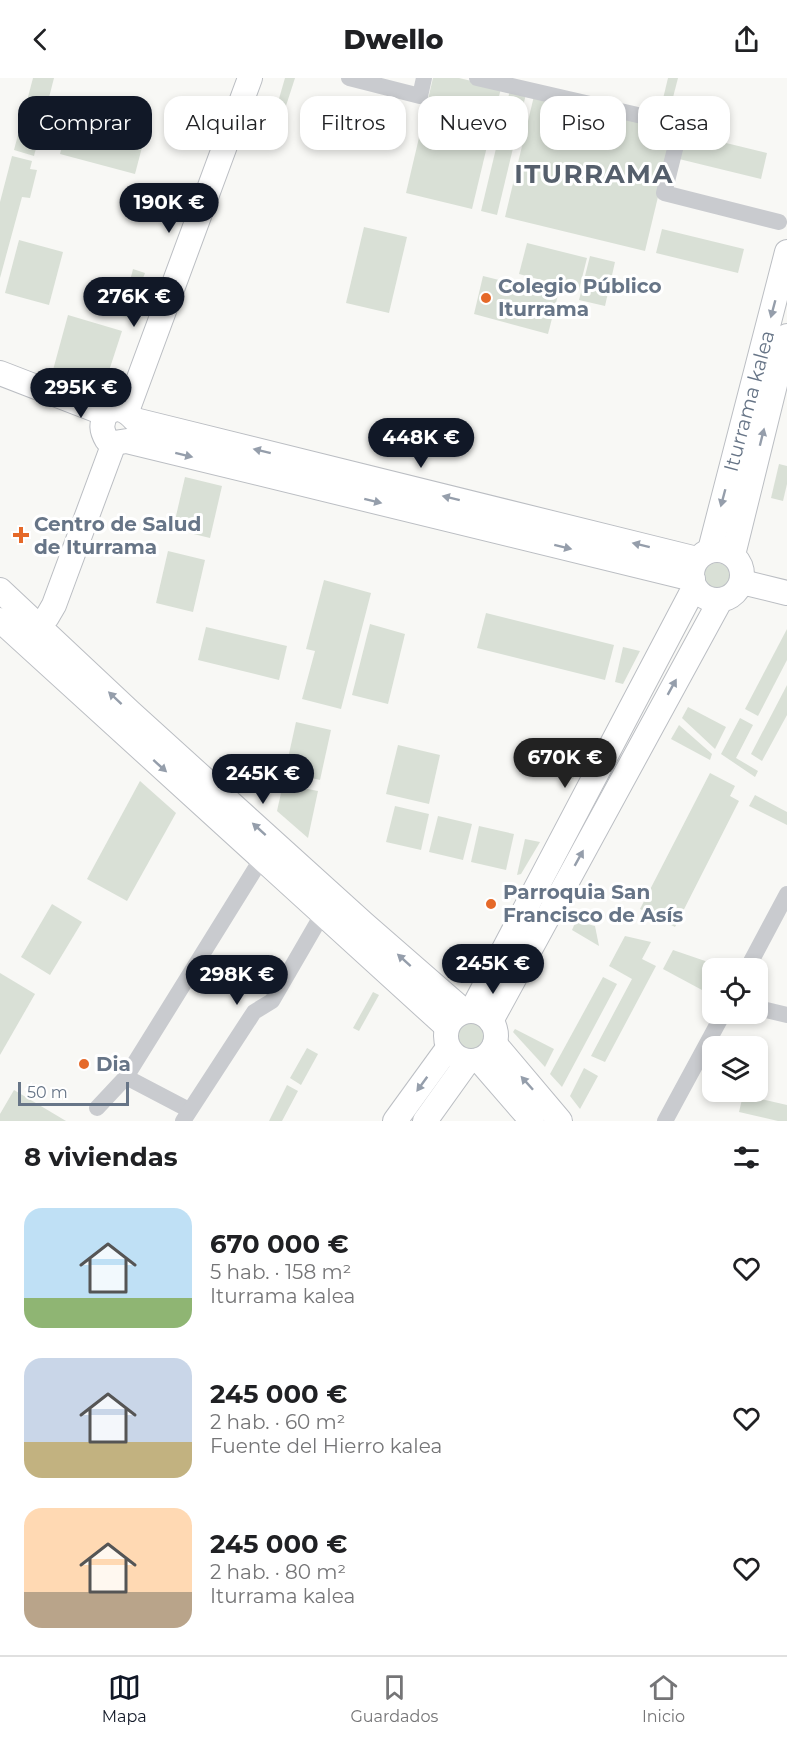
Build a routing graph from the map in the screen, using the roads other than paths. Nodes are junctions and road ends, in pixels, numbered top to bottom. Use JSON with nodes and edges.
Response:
{"nodes":[{"id":1,"x":250,"y":78,"type":"edge"},
{"id":2,"x":349,"y":78,"type":"edge"},
{"id":3,"x":424,"y":78,"type":"edge"},
{"id":4,"x":477,"y":78,"type":"edge"},
{"id":5,"x":779,"y":222,"type":"dead end"},
{"id":6,"x":787,"y":252,"type":"edge"},
{"id":7,"x":787,"y":336,"type":"edge"},
{"id":8,"x":0,"y":373,"type":"edge"},
{"id":9,"x":782,"y":379,"type":"edge"},
{"id":10,"x":0,"y":390,"type":"edge"},
{"id":11,"x":118,"y":427,"type":"junction"},
{"id":12,"x":705,"y":566,"type":"junction"},
{"id":13,"x":742,"y":582,"type":"junction"},
{"id":14,"x":0,"y":590,"type":"edge"},
{"id":15,"x":787,"y":593,"type":"edge"},
{"id":16,"x":720,"y":601,"type":"junction"},
{"id":17,"x":0,"y":620,"type":"edge"},
{"id":18,"x":30,"y":634,"type":"junction"},
{"id":19,"x":262,"y":858,"type":"junction"},
{"id":20,"x":787,"y":894,"type":"edge"},
{"id":21,"x":323,"y":913,"type":"junction"},
{"id":22,"x":753,"y":958,"type":"edge"},
{"id":23,"x":768,"y":1010,"type":"edge"},
{"id":24,"x":787,"y":1015,"type":"edge"},
{"id":25,"x":717,"y":1024,"type":"edge"},
{"id":26,"x":471,"y":1035,"type":"junction"},
{"id":27,"x":126,"y":1077,"type":"junction"},
{"id":28,"x":97,"y":1108,"type":"dead end"},
{"id":29,"x":186,"y":1115,"type":"edge"},
{"id":30,"x":395,"y":1121,"type":"edge"},
{"id":31,"x":425,"y":1121,"type":"edge"},
{"id":32,"x":532,"y":1121,"type":"edge"},
{"id":33,"x":560,"y":1121,"type":"edge"},
{"id":34,"x":664,"y":1121,"type":"edge"}],
"edges":[{"from":1,"to":11,"type":"street"},
{"from":2,"to":3,"type":"street"},
{"from":4,"to":5,"type":"street"},
{"from":6,"to":12,"type":"street","name":"Iturrama kalea","one_way":true},
{"from":7,"to":9,"type":"street","name":"Iturrama kalea"},
{"from":8,"to":11,"type":"street"},
{"from":12,"to":9,"type":"street","name":"Iturrama kalea","one_way":true},
{"from":10,"to":11,"type":"street"},
{"from":11,"to":12,"type":"street"},
{"from":11,"to":18,"type":"street"},
{"from":12,"to":13,"type":"street"},
{"from":12,"to":16,"type":"street"},
{"from":12,"to":26,"type":"street","name":"Iturrama kalea"},
{"from":13,"to":15,"type":"street"},
{"from":13,"to":16,"type":"street"},
{"from":14,"to":18,"type":"street"},
{"from":26,"to":16,"type":"street","name":"Iturrama kalea","one_way":true},
{"from":17,"to":18,"type":"street"},
{"from":18,"to":19,"type":"street","one_way":true},
{"from":26,"to":18,"type":"street","one_way":true},
{"from":19,"to":21,"type":"street"},
{"from":19,"to":27,"type":"street"},
{"from":20,"to":22,"type":"street"},
{"from":21,"to":26,"type":"street"},
{"from":21,"to":29,"type":"street"},
{"from":23,"to":24,"type":"street"},
{"from":25,"to":34,"type":"street"},
{"from":26,"to":30,"type":"street","name":"Iturrama kalea","one_way":true},
{"from":26,"to":31,"type":"street","name":"Iturrama kalea"},
{"from":26,"to":32,"type":"street"},
{"from":33,"to":26,"type":"street","one_way":true},
{"from":27,"to":28,"type":"street"},
{"from":27,"to":29,"type":"street"}]}
